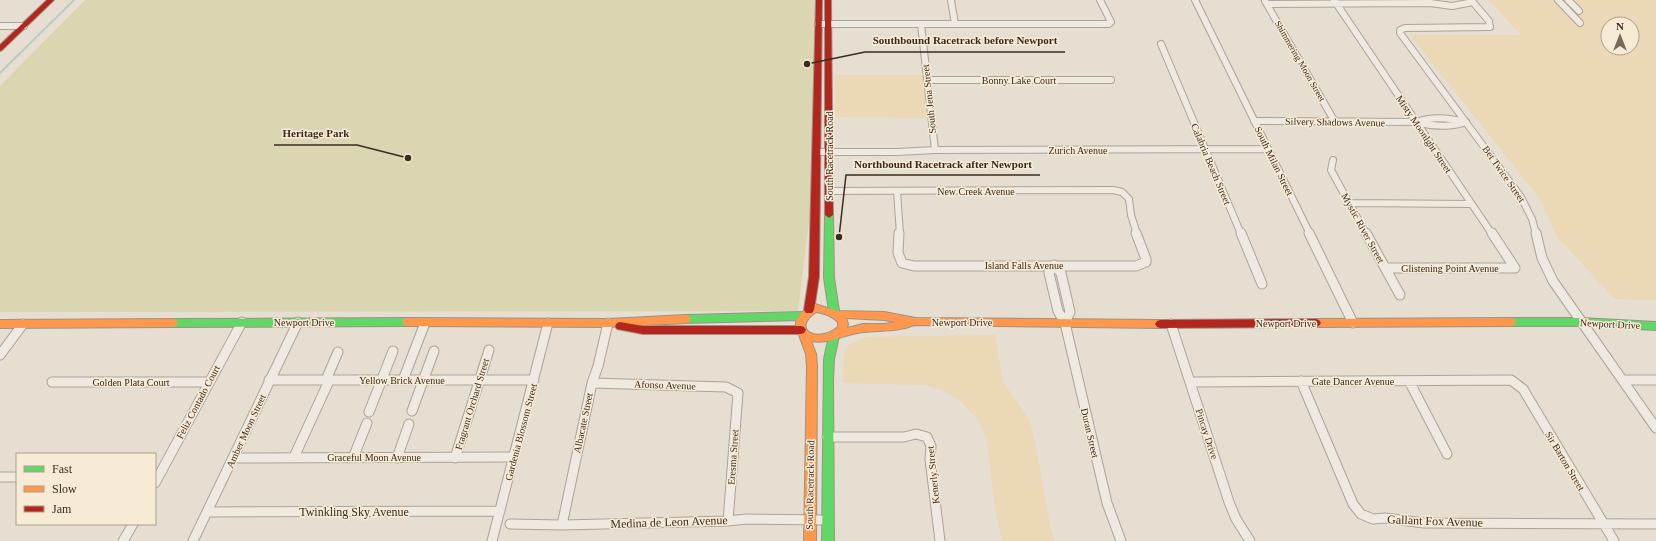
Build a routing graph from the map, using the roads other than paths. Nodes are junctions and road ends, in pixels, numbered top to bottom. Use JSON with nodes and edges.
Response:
{"nodes":[{"id":1,"x":51,"y":0,"type":"edge"},
{"id":2,"x":819,"y":0,"type":"edge"},
{"id":3,"x":828,"y":0,"type":"edge"},
{"id":4,"x":951,"y":0,"type":"edge"},
{"id":5,"x":1100,"y":0,"type":"edge"},
{"id":6,"x":1195,"y":0,"type":"edge"},
{"id":7,"x":1558,"y":0,"type":"edge"},
{"id":8,"x":1568,"y":0,"type":"edge"},
{"id":9,"x":1472,"y":1,"type":"edge"},
{"id":10,"x":1266,"y":2,"type":"edge"},
{"id":11,"x":1335,"y":2,"type":"edge"},
{"id":12,"x":1428,"y":2,"type":"edge"},
{"id":13,"x":1579,"y":11,"type":"dead end"},
{"id":14,"x":1580,"y":23,"type":"dead end"},
{"id":15,"x":823,"y":24,"type":"junction"},
{"id":16,"x":921,"y":24,"type":"junction"},
{"id":17,"x":955,"y":24,"type":"junction"},
{"id":18,"x":0,"y":26,"type":"edge"},
{"id":19,"x":24,"y":26,"type":"junction"},
{"id":20,"x":1161,"y":44,"type":"dead end"},
{"id":21,"x":0,"y":49,"type":"edge"},
{"id":22,"x":927,"y":80,"type":"junction"},
{"id":23,"x":1111,"y":80,"type":"dead end"},
{"id":24,"x":1254,"y":121,"type":"junction"},
{"id":25,"x":1335,"y":122,"type":"junction"},
{"id":26,"x":1416,"y":122,"type":"junction"},
{"id":27,"x":1466,"y":122,"type":"junction"},
{"id":28,"x":1205,"y":149,"type":"junction"},
{"id":29,"x":1268,"y":149,"type":"junction"},
{"id":30,"x":935,"y":150,"type":"junction"},
{"id":31,"x":816,"y":152,"type":"junction"},
{"id":32,"x":830,"y":152,"type":"junction"},
{"id":33,"x":1332,"y":160,"type":"dead end"},
{"id":34,"x":897,"y":191,"type":"junction"},
{"id":35,"x":829,"y":192,"type":"junction"},
{"id":36,"x":1350,"y":204,"type":"junction"},
{"id":37,"x":1471,"y":204,"type":"junction"},
{"id":38,"x":1146,"y":262,"type":"joint"},
{"id":39,"x":1054,"y":265,"type":"junction"},
{"id":40,"x":1385,"y":268,"type":"junction"},
{"id":41,"x":1515,"y":268,"type":"joint"},
{"id":42,"x":1262,"y":284,"type":"dead end"},
{"id":43,"x":1400,"y":295,"type":"dead end"},
{"id":44,"x":836,"y":312,"type":"junction"},
{"id":45,"x":805,"y":313,"type":"junction"},
{"id":46,"x":242,"y":322,"type":"junction"},
{"id":47,"x":298,"y":322,"type":"junction"},
{"id":48,"x":425,"y":322,"type":"junction"},
{"id":49,"x":916,"y":322,"type":"junction"},
{"id":50,"x":1581,"y":322,"type":"junction"},
{"id":51,"x":548,"y":323,"type":"junction"},
{"id":52,"x":608,"y":323,"type":"junction"},
{"id":53,"x":1065,"y":323,"type":"junction"},
{"id":54,"x":1353,"y":323,"type":"junction"},
{"id":55,"x":0,"y":324,"type":"edge"},
{"id":56,"x":23,"y":324,"type":"junction"},
{"id":57,"x":1171,"y":324,"type":"junction"},
{"id":58,"x":1656,"y":326,"type":"edge"},
{"id":59,"x":803,"y":332,"type":"junction"},
{"id":60,"x":836,"y":335,"type":"junction"},
{"id":61,"x":489,"y":350,"type":"dead end"},
{"id":62,"x":393,"y":351,"type":"dead end"},
{"id":63,"x":434,"y":351,"type":"dead end"},
{"id":64,"x":338,"y":352,"type":"dead end"},
{"id":65,"x":0,"y":355,"type":"edge"},
{"id":66,"x":269,"y":380,"type":"junction"},
{"id":67,"x":329,"y":380,"type":"junction"},
{"id":68,"x":382,"y":380,"type":"junction"},
{"id":69,"x":403,"y":380,"type":"junction"},
{"id":70,"x":423,"y":380,"type":"junction"},
{"id":71,"x":480,"y":380,"type":"junction"},
{"id":72,"x":534,"y":380,"type":"junction"},
{"id":73,"x":1623,"y":380,"type":"junction"},
{"id":74,"x":1656,"y":380,"type":"edge"},
{"id":75,"x":1301,"y":381,"type":"junction"},
{"id":76,"x":1409,"y":381,"type":"junction"},
{"id":77,"x":1516,"y":381,"type":"joint"},
{"id":78,"x":52,"y":382,"type":"dead end"},
{"id":79,"x":210,"y":382,"type":"junction"},
{"id":80,"x":1190,"y":382,"type":"junction"},
{"id":81,"x":592,"y":383,"type":"junction"},
{"id":82,"x":738,"y":393,"type":"joint"},
{"id":83,"x":369,"y":412,"type":"dead end"},
{"id":84,"x":412,"y":412,"type":"dead end"},
{"id":85,"x":367,"y":423,"type":"dead end"},
{"id":86,"x":409,"y":424,"type":"dead end"},
{"id":87,"x":1656,"y":428,"type":"edge"},
{"id":88,"x":828,"y":437,"type":"junction"},
{"id":89,"x":1447,"y":454,"type":"dead end"},
{"id":90,"x":294,"y":457,"type":"junction"},
{"id":91,"x":514,"y":457,"type":"junction"},
{"id":92,"x":234,"y":458,"type":"junction"},
{"id":93,"x":353,"y":458,"type":"junction"},
{"id":94,"x":397,"y":458,"type":"junction"},
{"id":95,"x":455,"y":458,"type":"junction"},
{"id":96,"x":0,"y":477,"type":"edge"},
{"id":97,"x":16,"y":477,"type":"edge"},
{"id":98,"x":156,"y":479,"type":"edge"},
{"id":99,"x":500,"y":511,"type":"junction"},
{"id":100,"x":207,"y":512,"type":"junction"},
{"id":101,"x":810,"y":520,"type":"junction"},
{"id":102,"x":828,"y":520,"type":"junction"},
{"id":103,"x":728,"y":521,"type":"junction"},
{"id":104,"x":510,"y":524,"type":"dead end"},
{"id":105,"x":1603,"y":524,"type":"junction"},
{"id":106,"x":1656,"y":524,"type":"edge"},
{"id":107,"x":132,"y":525,"type":"edge"},
{"id":108,"x":562,"y":525,"type":"junction"},
{"id":109,"x":123,"y":541,"type":"edge"},
{"id":110,"x":193,"y":541,"type":"edge"},
{"id":111,"x":492,"y":541,"type":"edge"},
{"id":112,"x":810,"y":541,"type":"edge"},
{"id":113,"x":828,"y":541,"type":"edge"},
{"id":114,"x":940,"y":541,"type":"edge"},
{"id":115,"x":1121,"y":541,"type":"edge"},
{"id":116,"x":1250,"y":541,"type":"edge"},
{"id":117,"x":1614,"y":541,"type":"edge"}],
"edges":[{"from":1,"to":19,"type":"street"},
{"from":2,"to":15,"type":"street","name":"South Racetrack Road"},
{"from":3,"to":15,"type":"street","name":"South Racetrack Road"},
{"from":4,"to":17,"type":"street"},
{"from":5,"to":17,"type":"street"},
{"from":6,"to":24,"type":"street","name":"South Milan Street"},
{"from":7,"to":14,"type":"street"},
{"from":8,"to":13,"type":"street"},
{"from":9,"to":12,"type":"street"},
{"from":9,"to":27,"type":"street","name":"Bet Twice Street"},
{"from":10,"to":11,"type":"street"},
{"from":10,"to":25,"type":"street","name":"Shimmering Moon Street"},
{"from":11,"to":12,"type":"street"},
{"from":11,"to":26,"type":"street","name":"Misty Moonlght Street"},
{"from":15,"to":16,"type":"street"},
{"from":15,"to":31,"type":"street","name":"South Racetrack Road"},
{"from":15,"to":32,"type":"street","name":"South Racetrack Road"},
{"from":16,"to":17,"type":"street"},
{"from":16,"to":22,"type":"street","name":"South Jena Street"},
{"from":18,"to":19,"type":"street"},
{"from":19,"to":21,"type":"street"},
{"from":20,"to":28,"type":"street","name":"Calabria Beach Street"},
{"from":22,"to":23,"type":"street","name":"Bonny Lake Court"},
{"from":22,"to":30,"type":"street","name":"South Jena Street"},
{"from":24,"to":25,"type":"street","name":"Silvery Shadows Avenue"},
{"from":24,"to":29,"type":"street","name":"South Milan Street"},
{"from":25,"to":26,"type":"street","name":"Silvery Shadows Avenue"},
{"from":26,"to":27,"type":"street","name":"Silvery Shadows Avenue"},
{"from":26,"to":37,"type":"street","name":"Misty Moonlght Street"},
{"from":27,"to":50,"type":"street","name":"Bet Twice Street"},
{"from":28,"to":29,"type":"street","name":"Zurich Avenue"},
{"from":28,"to":30,"type":"street","name":"Zurich Avenue"},
{"from":28,"to":42,"type":"street","name":"Calabria Beach Street"},
{"from":29,"to":54,"type":"street","name":"South Milan Street"},
{"from":30,"to":32,"type":"street","name":"Zurich Avenue"},
{"from":31,"to":32,"type":"street","name":"Zurich Avenue"},
{"from":31,"to":45,"type":"street","name":"South Racetrack Road"},
{"from":32,"to":35,"type":"street","name":"South Racetrack Road"},
{"from":33,"to":36,"type":"street","name":"Mystic River Street"},
{"from":34,"to":35,"type":"street","name":"New Creek Avenue"},
{"from":34,"to":38,"type":"street","name":"New Creek Avenue"},
{"from":34,"to":39,"type":"street","name":"Island Falls Avenue"},
{"from":35,"to":44,"type":"street","name":"South Racetrack Road"},
{"from":36,"to":37,"type":"street"},
{"from":36,"to":40,"type":"street","name":"Mystic River Street"},
{"from":37,"to":41,"type":"street","name":"Misty Moonlght Street"},
{"from":38,"to":39,"type":"street","name":"Island Falls Avenue"},
{"from":39,"to":53,"type":"street","name":"Duran Street"},
{"from":40,"to":41,"type":"street","name":"Glistening Point Avenue"},
{"from":40,"to":43,"type":"street","name":"Mystic River Street"},
{"from":44,"to":45,"type":"street"},
{"from":44,"to":49,"type":"street","name":"Newport Drive"},
{"from":44,"to":60,"type":"street"},
{"from":45,"to":52,"type":"street","name":"Newport Drive"},
{"from":45,"to":59,"type":"street"},
{"from":46,"to":47,"type":"street","name":"Newport Drive"},
{"from":46,"to":56,"type":"street","name":"Newport Drive"},
{"from":46,"to":79,"type":"street","name":"Feliz Contado Court"},
{"from":47,"to":48,"type":"street","name":"Newport Drive"},
{"from":47,"to":66,"type":"street","name":"Amber Moon Street"},
{"from":48,"to":51,"type":"street","name":"Newport Drive"},
{"from":48,"to":69,"type":"street"},
{"from":49,"to":53,"type":"street","name":"Newport Drive"},
{"from":49,"to":60,"type":"street","name":"Newport Drive"},
{"from":50,"to":54,"type":"street","name":"Newport Drive"},
{"from":50,"to":58,"type":"street","name":"Newport Drive"},
{"from":50,"to":73,"type":"street","name":"Bet Twice Street"},
{"from":51,"to":52,"type":"street","name":"Newport Drive"},
{"from":51,"to":72,"type":"street","name":"Gardenia Blossom Street"},
{"from":52,"to":59,"type":"street","name":"Newport Drive"},
{"from":52,"to":81,"type":"street","name":"Albacate Street"},
{"from":53,"to":57,"type":"street","name":"Newport Drive"},
{"from":53,"to":115,"type":"street","name":"Duran Street"},
{"from":54,"to":57,"type":"street","name":"Newport Drive"},
{"from":55,"to":56,"type":"street","name":"Newport Drive"},
{"from":56,"to":65,"type":"street"},
{"from":57,"to":80,"type":"street","name":"Pincay Drive"},
{"from":59,"to":60,"type":"street"},
{"from":59,"to":101,"type":"street","name":"South Racetrack Road"},
{"from":60,"to":88,"type":"street","name":"South Racetrack Road"},
{"from":61,"to":71,"type":"street","name":"Fragrant Orchard Street"},
{"from":62,"to":68,"type":"street"},
{"from":63,"to":70,"type":"street"},
{"from":64,"to":67,"type":"street"},
{"from":66,"to":67,"type":"street","name":"Yellow Brick Avenue"},
{"from":66,"to":92,"type":"street","name":"Amber Moon Street"},
{"from":67,"to":68,"type":"street","name":"Yellow Brick Avenue"},
{"from":67,"to":90,"type":"street"},
{"from":68,"to":69,"type":"street","name":"Yellow Brick Avenue"},
{"from":68,"to":83,"type":"street"},
{"from":69,"to":70,"type":"street","name":"Yellow Brick Avenue"},
{"from":70,"to":71,"type":"street","name":"Yellow Brick Avenue"},
{"from":70,"to":84,"type":"street"},
{"from":71,"to":72,"type":"street","name":"Yellow Brick Avenue"},
{"from":71,"to":95,"type":"street","name":"Fragrant Orchard Street"},
{"from":72,"to":91,"type":"street","name":"Gardenia Blossom Street"},
{"from":73,"to":74,"type":"street"},
{"from":73,"to":87,"type":"street","name":"Bet Twice Street"},
{"from":75,"to":76,"type":"street","name":"Gate Dancer Avenue"},
{"from":75,"to":80,"type":"street","name":"Gate Dancer Avenue"},
{"from":75,"to":105,"type":"street","name":"Gallant Fox Avenue"},
{"from":76,"to":77,"type":"street","name":"Gate Dancer Avenue"},
{"from":76,"to":89,"type":"street"},
{"from":77,"to":105,"type":"street","name":"Sir Barton Street"},
{"from":78,"to":79,"type":"street","name":"Golden Plata Court"},
{"from":79,"to":98,"type":"street","name":"Feliz Contado Court"},
{"from":80,"to":116,"type":"street","name":"Pincay Drive"},
{"from":81,"to":82,"type":"street","name":"Afonso Avenue"},
{"from":81,"to":108,"type":"street","name":"Albacate Street"},
{"from":82,"to":103,"type":"street","name":"Eresma Street"},
{"from":85,"to":93,"type":"street"},
{"from":86,"to":94,"type":"street"},
{"from":88,"to":102,"type":"street","name":"South Racetrack Road"},
{"from":88,"to":114,"type":"street","name":"Kenerly Street"},
{"from":90,"to":92,"type":"street","name":"Graceful Moon Avenue"},
{"from":90,"to":93,"type":"street","name":"Graceful Moon Avenue"},
{"from":91,"to":95,"type":"street","name":"Graceful Moon Avenue"},
{"from":91,"to":99,"type":"street","name":"Gardenia Blossom Street"},
{"from":92,"to":100,"type":"street","name":"Amber Moon Street"},
{"from":93,"to":94,"type":"street","name":"Graceful Moon Avenue"},
{"from":94,"to":95,"type":"street","name":"Graceful Moon Avenue"},
{"from":96,"to":97,"type":"street"},
{"from":99,"to":100,"type":"street","name":"Twinkling Sky Avenue"},
{"from":99,"to":111,"type":"street","name":"Gardenia Blossom Street"},
{"from":100,"to":110,"type":"street","name":"Amber Moon Street"},
{"from":101,"to":102,"type":"street","name":"Medina de Leon Avenue"},
{"from":101,"to":103,"type":"street","name":"Medina de Leon Avenue"},
{"from":101,"to":112,"type":"street","name":"South Racetrack Road"},
{"from":102,"to":113,"type":"street","name":"South Racetrack Road"},
{"from":103,"to":108,"type":"street","name":"Medina de Leon Avenue"},
{"from":104,"to":108,"type":"street","name":"Medina de Leon Avenue"},
{"from":105,"to":106,"type":"street","name":"Gallant Fox Avenue"},
{"from":105,"to":117,"type":"street","name":"Sir Barton Street"},
{"from":107,"to":109,"type":"street"}]}
